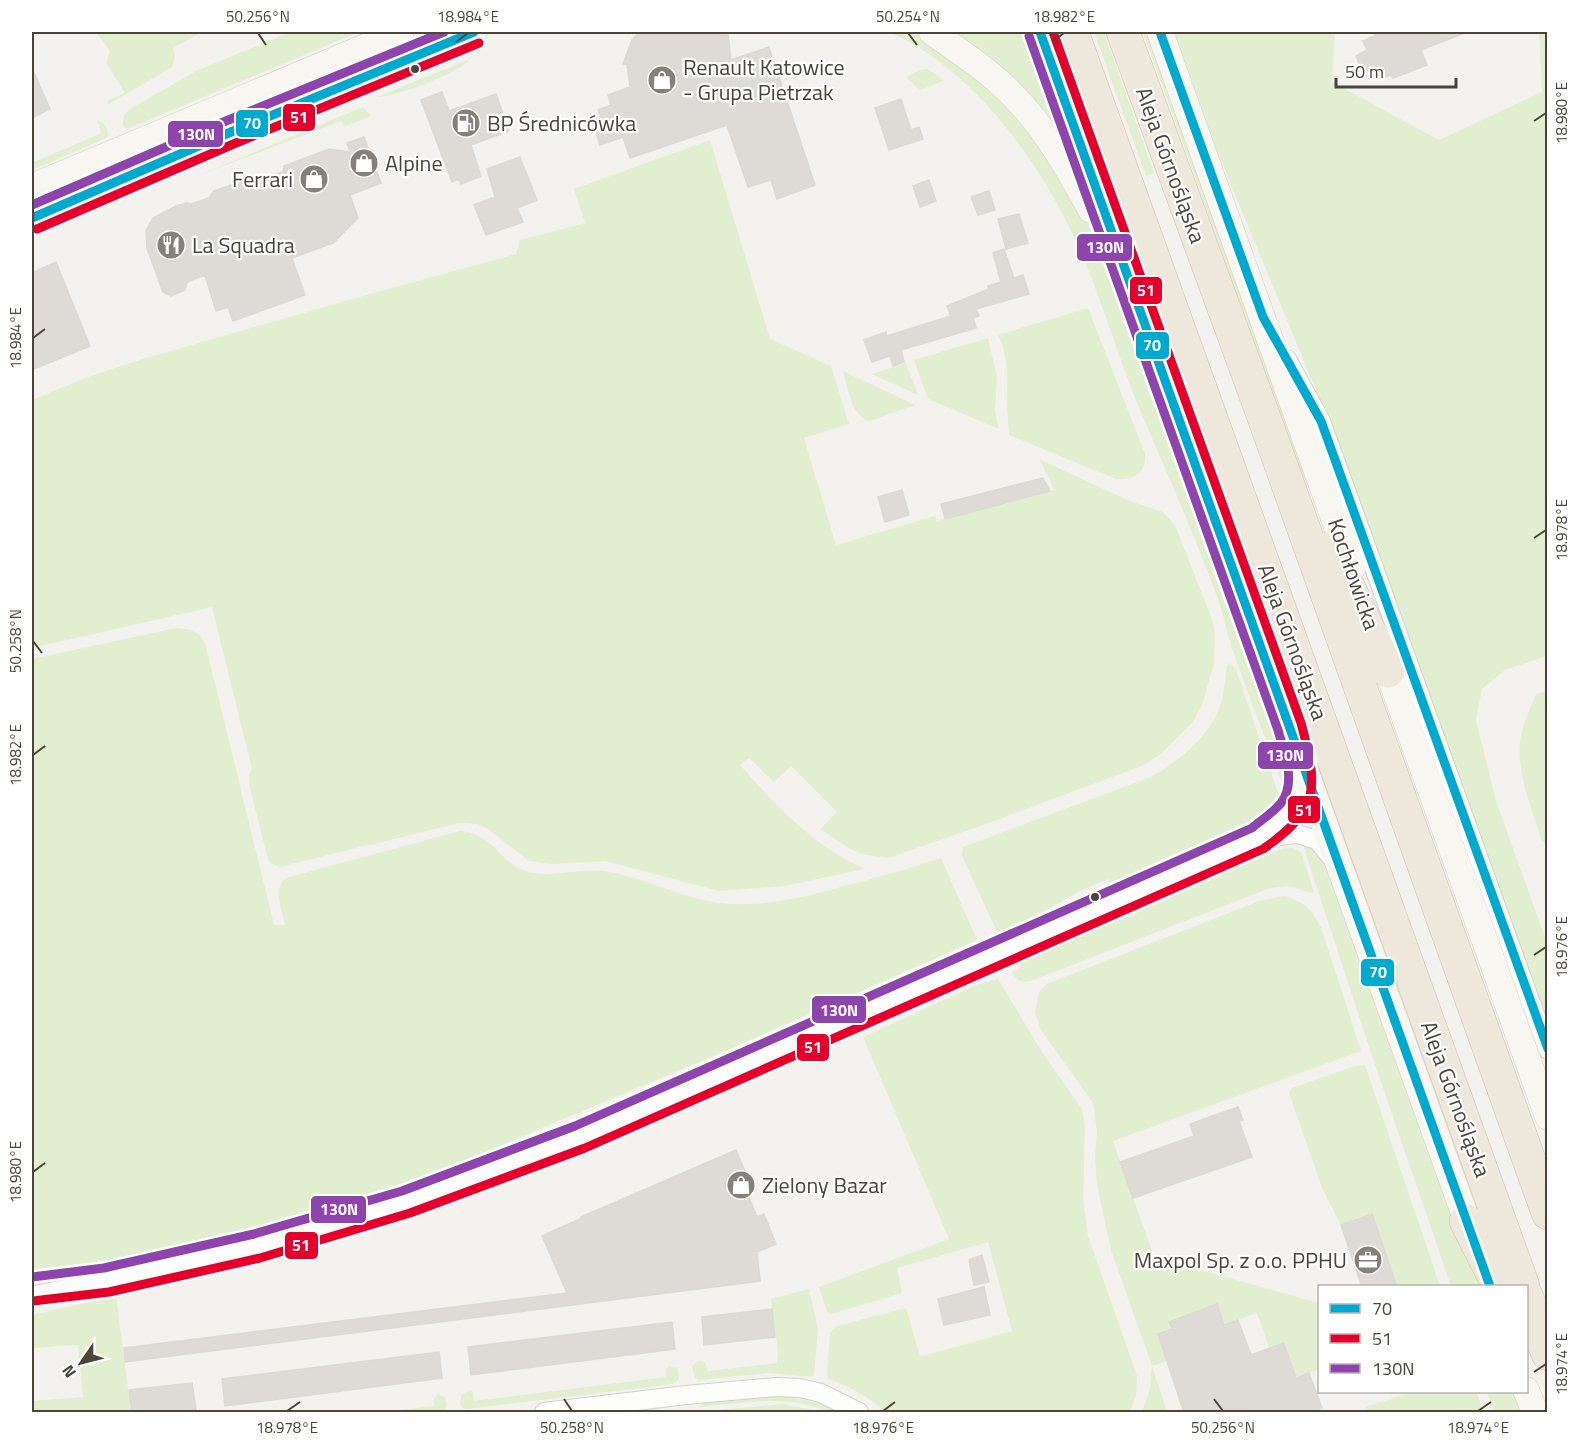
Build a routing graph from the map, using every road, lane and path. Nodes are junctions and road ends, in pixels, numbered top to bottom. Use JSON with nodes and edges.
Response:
{"nodes":[{"id":1,"x":400,"y":32,"type":"edge"},
{"id":2,"x":474,"y":32,"type":"edge"},
{"id":3,"x":932,"y":32,"type":"edge"},
{"id":4,"x":1040,"y":32,"type":"edge"},
{"id":5,"x":1072,"y":32,"type":"edge"},
{"id":6,"x":1122,"y":32,"type":"edge"},
{"id":7,"x":1160,"y":32,"type":"edge"},
{"id":8,"x":32,"y":187,"type":"edge"},
{"id":9,"x":32,"y":218,"type":"edge"},
{"id":10,"x":1127,"y":275,"type":"junction"},
{"id":11,"x":1263,"y":317,"type":"junction"},
{"id":12,"x":1266,"y":423,"type":"junction"},
{"id":13,"x":1388,"y":671,"type":"junction"},
{"id":14,"x":1289,"y":726,"type":"junction"},
{"id":15,"x":1258,"y":838,"type":"junction"},
{"id":16,"x":1339,"y":866,"type":"junction"},
{"id":17,"x":1548,"y":1050,"type":"edge"},
{"id":18,"x":1548,"y":1118,"type":"edge"},
{"id":19,"x":1548,"y":1213,"type":"edge"},
{"id":20,"x":1466,"y":1221,"type":"junction"},
{"id":21,"x":106,"y":1280,"type":"junction"},
{"id":22,"x":1489,"y":1285,"type":"edge"},
{"id":23,"x":1498,"y":1285,"type":"edge"},
{"id":24,"x":1522,"y":1285,"type":"edge"},
{"id":25,"x":32,"y":1289,"type":"edge"},
{"id":26,"x":32,"y":1296,"type":"edge"},
{"id":27,"x":1528,"y":1298,"type":"edge"},
{"id":28,"x":1528,"y":1341,"type":"edge"},
{"id":29,"x":1548,"y":1354,"type":"edge"},
{"id":30,"x":1548,"y":1378,"type":"edge"},
{"id":31,"x":1528,"y":1393,"type":"edge"},
{"id":32,"x":544,"y":1413,"type":"edge"},
{"id":33,"x":860,"y":1413,"type":"edge"},
{"id":34,"x":1535,"y":1413,"type":"edge"}],
"edges":[{"from":1,"to":8,"type":"main road"},
{"from":2,"to":9,"type":"main road"},
{"from":3,"to":10,"type":"main road"},
{"from":4,"to":10,"type":"main road"},
{"from":5,"to":24,"type":"highway","name":"Aleja Górnośląska"},
{"from":6,"to":12,"type":"highway","name":"Aleja Górnośląska"},
{"from":7,"to":11,"type":"main road","name":"Kochłowicka"},
{"from":10,"to":14,"type":"main road"},
{"from":11,"to":13,"type":"main road","name":"Kochłowicka"},
{"from":11,"to":17,"type":"street"},
{"from":12,"to":13,"type":"highway"},
{"from":12,"to":19,"type":"highway","name":"Aleja Górnośląska"},
{"from":13,"to":18,"type":"main road","name":"Kochłowicka"},
{"from":14,"to":15,"type":"street"},
{"from":14,"to":16,"type":"main road"},
{"from":15,"to":16,"type":"street"},
{"from":15,"to":21,"type":"street"},
{"from":16,"to":20,"type":"main road"},
{"from":20,"to":22,"type":"main road"},
{"from":20,"to":23,"type":"highway"},
{"from":21,"to":25,"type":"street"},
{"from":21,"to":26,"type":"street"},
{"from":27,"to":29,"type":"highway"},
{"from":28,"to":30,"type":"highway"},
{"from":31,"to":34,"type":"main road"},
{"from":32,"to":33,"type":"street"}]}
